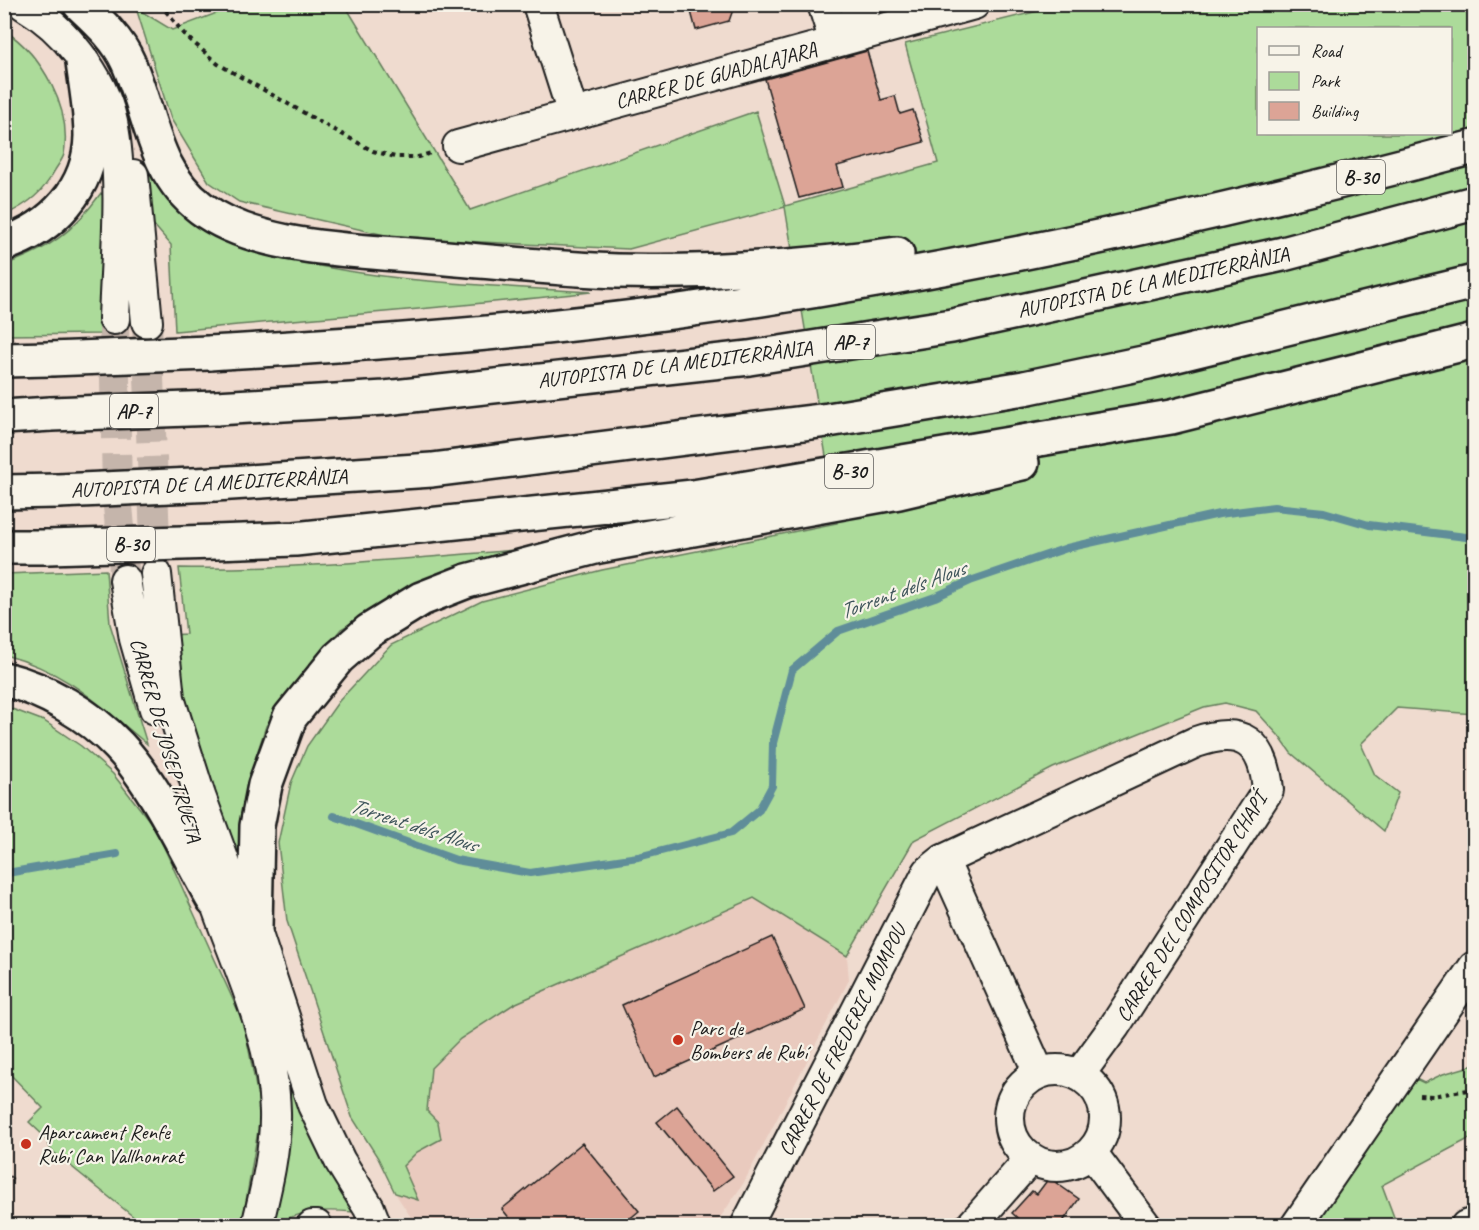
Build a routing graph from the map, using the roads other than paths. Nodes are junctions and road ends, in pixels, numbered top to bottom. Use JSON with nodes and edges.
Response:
{"nodes":[{"id":1,"x":23,"y":4,"type":"edge"},
{"id":2,"x":79,"y":4,"type":"edge"},
{"id":3,"x":538,"y":4,"type":"edge"},
{"id":4,"x":824,"y":4,"type":"edge"},
{"id":5,"x":867,"y":4,"type":"edge"},
{"id":6,"x":974,"y":4,"type":"edge"},
{"id":7,"x":836,"y":42,"type":"junction"},
{"id":8,"x":83,"y":62,"type":"junction"},
{"id":9,"x":573,"y":114,"type":"junction"},
{"id":10,"x":458,"y":146,"type":"road end"},
{"id":11,"x":1474,"y":147,"type":"edge"},
{"id":12,"x":1474,"y":203,"type":"edge"},
{"id":13,"x":1193,"y":215,"type":"junction"},
{"id":14,"x":4,"y":244,"type":"edge"},
{"id":15,"x":1474,"y":282,"type":"edge"},
{"id":16,"x":114,"y":318,"type":"tunnel mouth"},
{"id":17,"x":147,"y":322,"type":"tunnel mouth"},
{"id":18,"x":1474,"y":341,"type":"edge"},
{"id":19,"x":4,"y":360,"type":"edge"},
{"id":20,"x":4,"y":417,"type":"edge"},
{"id":21,"x":1171,"y":417,"type":"junction"},
{"id":22,"x":4,"y":492,"type":"edge"},
{"id":23,"x":4,"y":547,"type":"edge"},
{"id":24,"x":156,"y":574,"type":"tunnel mouth"},
{"id":25,"x":124,"y":580,"type":"tunnel mouth"},
{"id":26,"x":4,"y":679,"type":"edge"},
{"id":27,"x":943,"y":860,"type":"junction"},
{"id":28,"x":213,"y":899,"type":"junction"},
{"id":29,"x":255,"y":928,"type":"junction"},
{"id":30,"x":1474,"y":967,"type":"edge"},
{"id":31,"x":1039,"y":1073,"type":"junction"},
{"id":32,"x":1079,"y":1075,"type":"junction"},
{"id":33,"x":1091,"y":1152,"type":"junction"},
{"id":34,"x":1031,"y":1158,"type":"junction"},
{"id":35,"x":1474,"y":1223,"type":"edge"},
{"id":36,"x":257,"y":1226,"type":"edge"},
{"id":37,"x":312,"y":1226,"type":"edge"},
{"id":38,"x":317,"y":1226,"type":"edge"},
{"id":39,"x":376,"y":1226,"type":"edge"},
{"id":40,"x":746,"y":1226,"type":"edge"},
{"id":41,"x":971,"y":1226,"type":"edge"},
{"id":42,"x":1146,"y":1226,"type":"edge"},
{"id":43,"x":1296,"y":1226,"type":"edge"},
{"id":44,"x":1466,"y":1226,"type":"edge"}],
"edges":[{"from":1,"to":8,"type":"street"},
{"from":2,"to":13,"type":"highway"},
{"from":2,"to":17,"type":"street"},
{"from":3,"to":9,"type":"street"},
{"from":4,"to":7,"type":"street"},
{"from":5,"to":7,"type":"street"},
{"from":6,"to":7,"type":"street","name":"CARRER DE GUADALAJARA"},
{"from":7,"to":9,"type":"street","name":"CARRER DE GUADALAJARA"},
{"from":8,"to":14,"type":"highway"},
{"from":8,"to":16,"type":"street"},
{"from":9,"to":10,"type":"street","name":"CARRER DE GUADALAJARA"},
{"from":11,"to":13,"type":"highway","number":"B-30"},
{"from":12,"to":20,"type":"highway","name":"AUTOPISTA DE LA MEDITERRÀNIA","number":"AP-7","bridge":true},
{"from":13,"to":19,"type":"highway","number":"B-30","bridge":true},
{"from":15,"to":22,"type":"highway","name":"AUTOPISTA DE LA MEDITERRÀNIA","bridge":true},
{"from":18,"to":21,"type":"highway","number":"B-30"},
{"from":21,"to":23,"type":"highway","number":"B-30","bridge":true},
{"from":21,"to":29,"type":"highway"},
{"from":24,"to":29,"type":"street","name":"CARRER DE JOSEP TRUETA"},
{"from":25,"to":28,"type":"street","name":"CARRER DE JOSEP TRUETA"},
{"from":26,"to":28,"type":"highway"},
{"from":27,"to":31,"type":"street"},
{"from":27,"to":32,"type":"street","name":"CARRER DEL COMPOSITOR CHAPÍ"},
{"from":27,"to":40,"type":"street","name":"CARRER DE FREDERIC MOMPOU"},
{"from":28,"to":36,"type":"street","name":"CARRER DE JOSEP TRUETA"},
{"from":29,"to":39,"type":"street","name":"CARRER DE JOSEP TRUETA"},
{"from":30,"to":43,"type":"street"},
{"from":31,"to":32,"type":"street"},
{"from":31,"to":34,"type":"street"},
{"from":32,"to":33,"type":"street"},
{"from":33,"to":34,"type":"street"},
{"from":33,"to":42,"type":"street"},
{"from":34,"to":41,"type":"street"},
{"from":35,"to":44,"type":"street"},
{"from":37,"to":38,"type":"street"}]}
